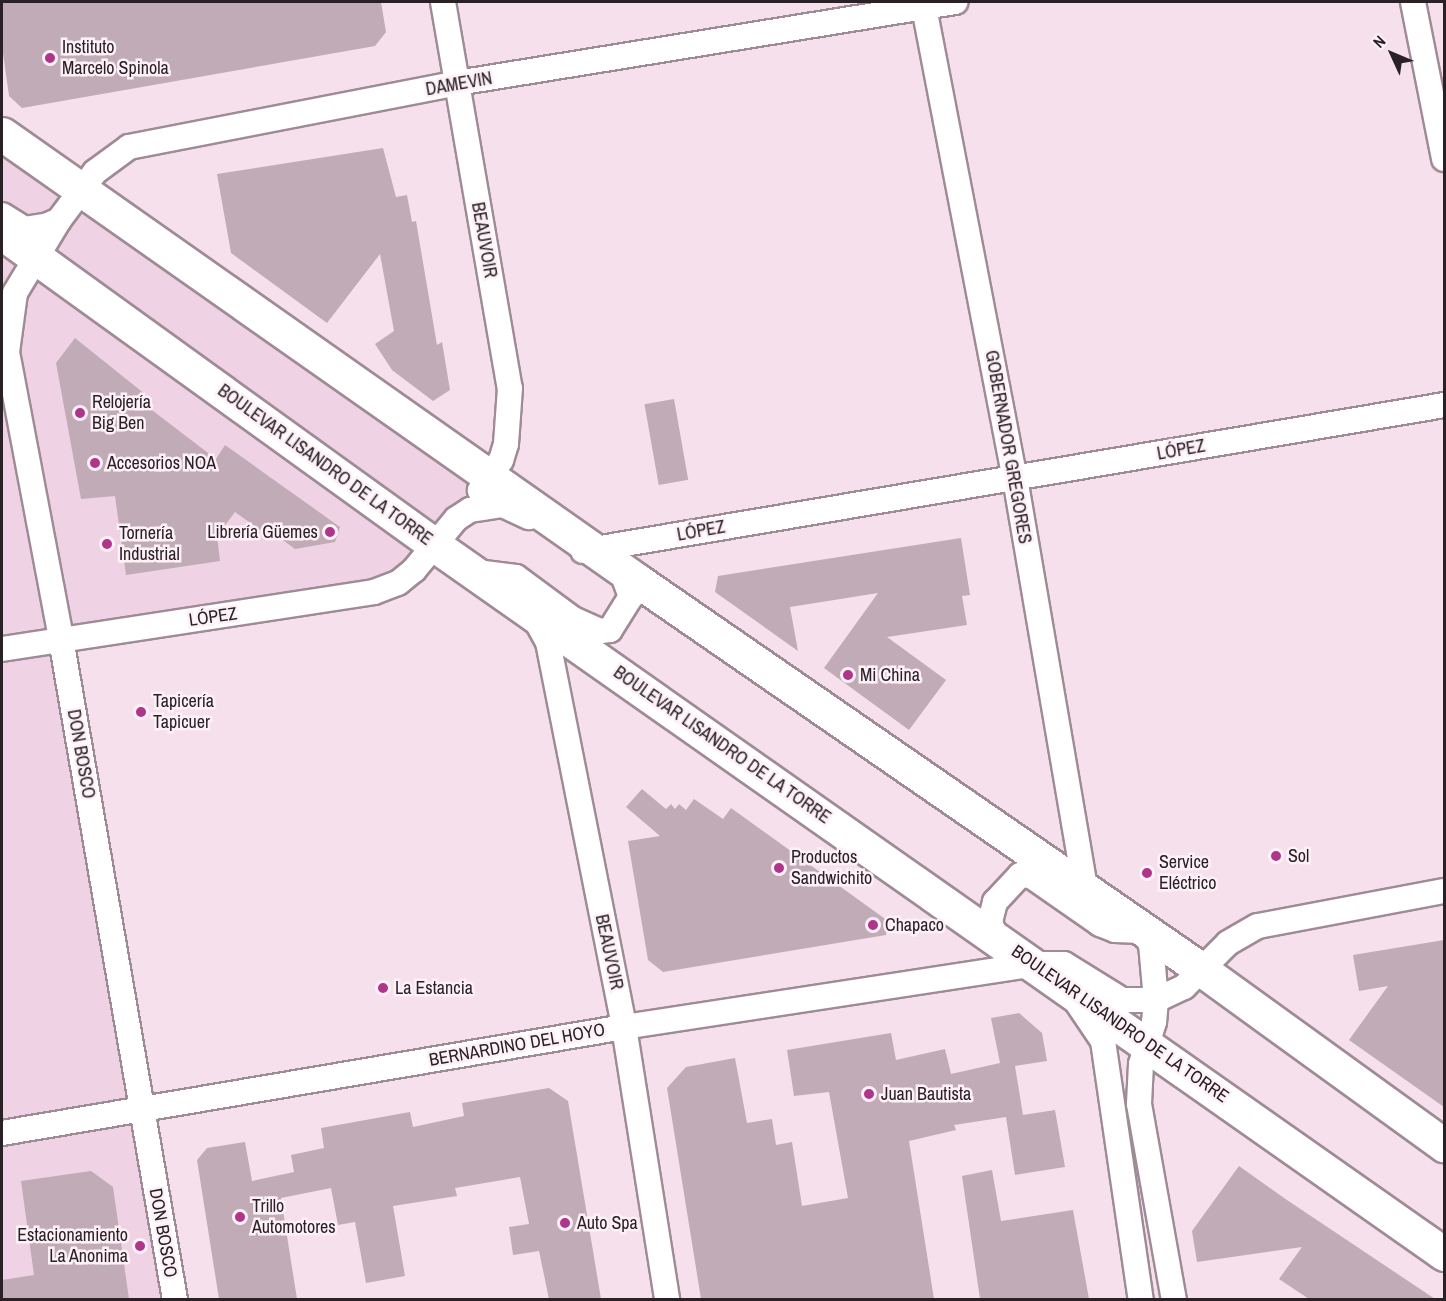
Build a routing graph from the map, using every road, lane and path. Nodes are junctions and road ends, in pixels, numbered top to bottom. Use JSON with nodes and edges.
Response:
{"nodes":[{"id":1,"x":443,"y":2,"type":"edge"},
{"id":2,"x":954,"y":2,"type":"edge"},
{"id":3,"x":1413,"y":2,"type":"edge"},
{"id":4,"x":924,"y":4,"type":"edge"},
{"id":5,"x":457,"y":84,"type":"junction"},
{"id":6,"x":2,"y":134,"type":"edge"},
{"id":7,"x":1444,"y":159,"type":"edge"},
{"id":8,"x":68,"y":206,"type":"junction"},
{"id":9,"x":2,"y":215,"type":"edge"},
{"id":10,"x":2,"y":233,"type":"edge"},
{"id":11,"x":34,"y":256,"type":"junction"},
{"id":12,"x":2,"y":306,"type":"edge"},
{"id":13,"x":7,"y":352,"type":"junction"},
{"id":14,"x":1444,"y":405,"type":"edge"},
{"id":15,"x":490,"y":476,"type":"junction"},
{"id":16,"x":1015,"y":478,"type":"junction"},
{"id":17,"x":456,"y":519,"type":"junction"},
{"id":18,"x":594,"y":549,"type":"junction"},
{"id":19,"x":458,"y":560,"type":"junction"},
{"id":20,"x":621,"y":569,"type":"junction"},
{"id":21,"x":531,"y":610,"type":"junction"},
{"id":22,"x":62,"y":639,"type":"junction"},
{"id":23,"x":2,"y":649,"type":"edge"},
{"id":24,"x":1444,"y":891,"type":"edge"},
{"id":25,"x":1086,"y":894,"type":"junction"},
{"id":26,"x":1142,"y":932,"type":"junction"},
{"id":27,"x":996,"y":937,"type":"junction"},
{"id":28,"x":1202,"y":970,"type":"junction"},
{"id":29,"x":1047,"y":973,"type":"junction"},
{"id":30,"x":1156,"y":1000,"type":"junction"},
{"id":31,"x":624,"y":1027,"type":"junction"},
{"id":32,"x":1147,"y":1044,"type":"junction"},
{"id":33,"x":141,"y":1108,"type":"junction"},
{"id":34,"x":2,"y":1132,"type":"edge"},
{"id":35,"x":1444,"y":1144,"type":"edge"},
{"id":36,"x":1444,"y":1254,"type":"edge"},
{"id":37,"x":175,"y":1299,"type":"edge"},
{"id":38,"x":667,"y":1299,"type":"edge"},
{"id":39,"x":1141,"y":1299,"type":"edge"},
{"id":40,"x":1174,"y":1299,"type":"edge"}],
"edges":[{"from":1,"to":5,"type":"street","name":"BEAUVOIR"},
{"from":2,"to":4,"type":"street","name":"DAMEVIN"},
{"from":3,"to":7,"type":"street"},
{"from":4,"to":5,"type":"street","name":"DAMEVIN"},
{"from":4,"to":16,"type":"street","name":"GOBERNADOR GREGORES"},
{"from":5,"to":8,"type":"street","name":"DAMEVIN"},
{"from":5,"to":15,"type":"street","name":"BEAUVOIR"},
{"from":6,"to":8,"type":"street"},
{"from":8,"to":9,"type":"street"},
{"from":8,"to":11,"type":"street","name":"DON BOSCO"},
{"from":8,"to":15,"type":"street"},
{"from":10,"to":11,"type":"street","name":"BOULEVAR LISANDRO DE LA TORRE"},
{"from":11,"to":13,"type":"street","name":"DON BOSCO"},
{"from":11,"to":19,"type":"street","name":"BOULEVAR LISANDRO DE LA TORRE"},
{"from":12,"to":13,"type":"street"},
{"from":13,"to":22,"type":"street","name":"DON BOSCO"},
{"from":14,"to":16,"type":"street","name":"LÓPEZ"},
{"from":15,"to":17,"type":"street","name":"BEAUVOIR"},
{"from":15,"to":18,"type":"street"},
{"from":16,"to":18,"type":"street","name":"LÓPEZ"},
{"from":16,"to":25,"type":"street","name":"GOBERNADOR GREGORES"},
{"from":17,"to":18,"type":"street","name":"LÓPEZ"},
{"from":17,"to":19,"type":"street"},
{"from":18,"to":20,"type":"street"},
{"from":19,"to":20,"type":"street"},
{"from":19,"to":21,"type":"street","name":"BOULEVAR LISANDRO DE LA TORRE"},
{"from":19,"to":22,"type":"street","name":"LÓPEZ"},
{"from":20,"to":25,"type":"street"},
{"from":21,"to":27,"type":"street","name":"BOULEVAR LISANDRO DE LA TORRE"},
{"from":21,"to":31,"type":"street","name":"BEAUVOIR"},
{"from":22,"to":23,"type":"street","name":"LÓPEZ"},
{"from":22,"to":33,"type":"street","name":"DON BOSCO"},
{"from":24,"to":28,"type":"street"},
{"from":25,"to":26,"type":"street"},
{"from":26,"to":27,"type":"street"},
{"from":26,"to":28,"type":"street"},
{"from":26,"to":30,"type":"street"},
{"from":27,"to":29,"type":"street","name":"BOULEVAR LISANDRO DE LA TORRE"},
{"from":28,"to":30,"type":"street"},
{"from":28,"to":35,"type":"street"},
{"from":29,"to":30,"type":"street","name":"BERNARDINO DEL HOYO"},
{"from":29,"to":31,"type":"street","name":"BERNARDINO DEL HOYO"},
{"from":29,"to":32,"type":"street","name":"BOULEVAR LISANDRO DE LA TORRE"},
{"from":29,"to":39,"type":"street"},
{"from":30,"to":32,"type":"street"},
{"from":31,"to":33,"type":"street","name":"BERNARDINO DEL HOYO"},
{"from":31,"to":38,"type":"street","name":"BEAUVOIR"},
{"from":32,"to":36,"type":"street","name":"BOULEVAR LISANDRO DE LA TORRE"},
{"from":32,"to":40,"type":"street"},
{"from":33,"to":34,"type":"street","name":"BERNARDINO DEL HOYO"},
{"from":33,"to":37,"type":"street","name":"DON BOSCO"}]}
